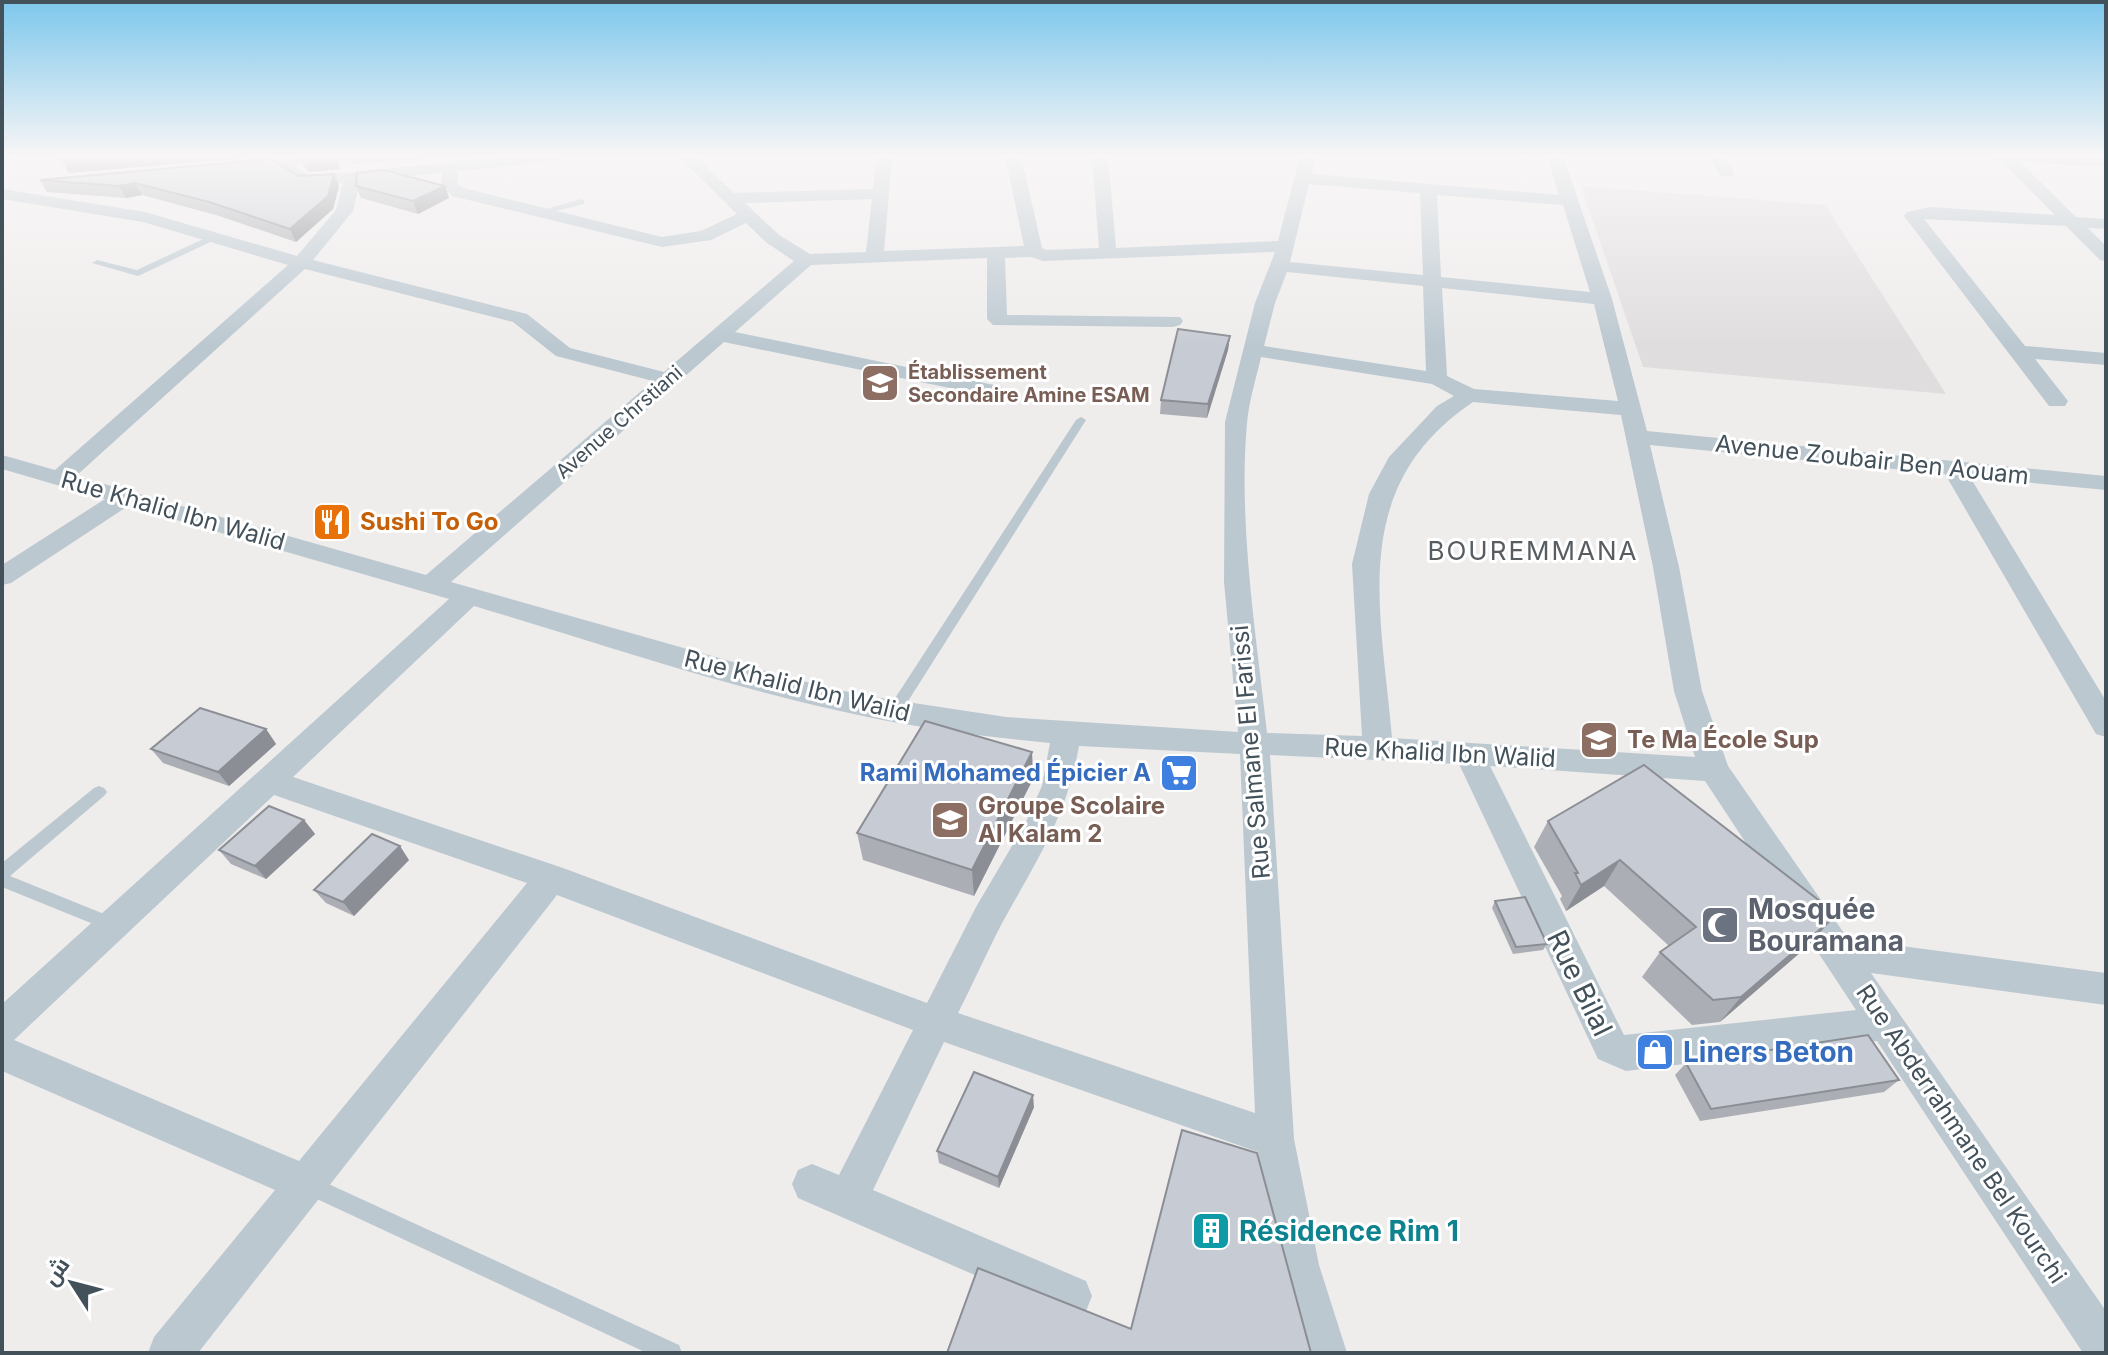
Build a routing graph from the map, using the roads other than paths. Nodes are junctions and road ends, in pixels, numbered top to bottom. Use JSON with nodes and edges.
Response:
{"nodes":[{"id":1,"x":150,"y":219,"type":"edge"},
{"id":2,"x":337,"y":219,"type":"edge"},
{"id":3,"x":569,"y":219,"type":"edge"},
{"id":4,"x":741,"y":219,"type":"edge"},
{"id":5,"x":752,"y":219,"type":"edge"},
{"id":6,"x":879,"y":219,"type":"edge"},
{"id":7,"x":1027,"y":219,"type":"edge"},
{"id":8,"x":1105,"y":219,"type":"edge"},
{"id":9,"x":1292,"y":219,"type":"edge"},
{"id":10,"x":1429,"y":219,"type":"edge"},
{"id":11,"x":1576,"y":219,"type":"edge"},
{"id":12,"x":1916,"y":219,"type":"edge"},
{"id":13,"x":2033,"y":219,"type":"edge"},
{"id":14,"x":2069,"y":219,"type":"edge"},
{"id":15,"x":2072,"y":222,"type":"junction"},
{"id":16,"x":2106,"y":224,"type":"edge"},
{"id":17,"x":216,"y":236,"type":"junction"},
{"id":18,"x":1034,"y":251,"type":"junction"},
{"id":19,"x":996,"y":252,"type":"junction"},
{"id":20,"x":1108,"y":254,"type":"junction"},
{"id":21,"x":875,"y":256,"type":"junction"},
{"id":22,"x":1282,"y":256,"type":"junction"},
{"id":23,"x":2106,"y":256,"type":"edge"},
{"id":24,"x":806,"y":260,"type":"junction"},
{"id":25,"x":97,"y":263,"type":"dead end"},
{"id":26,"x":301,"y":263,"type":"junction"},
{"id":27,"x":1430,"y":281,"type":"junction"},
{"id":28,"x":1602,"y":299,"type":"junction"},
{"id":29,"x":1173,"y":321,"type":"dead end"},
{"id":30,"x":720,"y":335,"type":"junction"},
{"id":31,"x":1253,"y":350,"type":"junction"},
{"id":32,"x":2019,"y":352,"type":"junction"},
{"id":33,"x":2106,"y":359,"type":"edge"},
{"id":34,"x":669,"y":379,"type":"junction"},
{"id":35,"x":1437,"y":379,"type":"junction"},
{"id":36,"x":999,"y":392,"type":"dead end"},
{"id":37,"x":1469,"y":395,"type":"junction"},
{"id":38,"x":2057,"y":401,"type":"dead end"},
{"id":39,"x":1081,"y":420,"type":"dead end"},
{"id":40,"x":1634,"y":423,"type":"junction"},
{"id":41,"x":2,"y":462,"type":"edge"},
{"id":42,"x":1953,"y":468,"type":"junction"},
{"id":43,"x":59,"y":479,"type":"junction"},
{"id":44,"x":2106,"y":483,"type":"edge"},
{"id":45,"x":124,"y":498,"type":"junction"},
{"id":46,"x":2,"y":577,"type":"edge"},
{"id":47,"x":432,"y":584,"type":"junction"},
{"id":48,"x":470,"y":595,"type":"junction"},
{"id":49,"x":893,"y":713,"type":"junction"},
{"id":50,"x":2106,"y":726,"type":"edge"},
{"id":51,"x":1067,"y":733,"type":"junction"},
{"id":52,"x":1254,"y":744,"type":"junction"},
{"id":53,"x":1378,"y":748,"type":"junction"},
{"id":54,"x":1470,"y":755,"type":"junction"},
{"id":55,"x":1714,"y":770,"type":"junction"},
{"id":56,"x":270,"y":781,"type":"junction"},
{"id":57,"x":99,"y":792,"type":"dead end"},
{"id":58,"x":2,"y":873,"type":"edge"},
{"id":59,"x":551,"y":878,"type":"junction"},
{"id":60,"x":2,"y":880,"type":"edge"},
{"id":61,"x":114,"y":925,"type":"junction"},
{"id":62,"x":1839,"y":953,"type":"junction"},
{"id":63,"x":2106,"y":989,"type":"edge"},
{"id":64,"x":937,"y":1023,"type":"junction"},
{"id":65,"x":1886,"y":1023,"type":"junction"},
{"id":66,"x":2,"y":1028,"type":"edge"},
{"id":67,"x":2,"y":1053,"type":"edge"},
{"id":68,"x":1275,"y":1139,"type":"junction"},
{"id":69,"x":307,"y":1184,"type":"junction"},
{"id":70,"x":1071,"y":1296,"type":"dead end"},
{"id":71,"x":2106,"y":1349,"type":"edge"},
{"id":72,"x":170,"y":1353,"type":"edge"},
{"id":73,"x":671,"y":1353,"type":"edge"},
{"id":74,"x":1325,"y":1353,"type":"edge"}],
"edges":[{"from":1,"to":17,"type":"street"},
{"from":2,"to":26,"type":"street"},
{"from":3,"to":4,"type":"street"},
{"from":5,"to":24,"type":"street"},
{"from":6,"to":21,"type":"street"},
{"from":7,"to":18,"type":"street"},
{"from":8,"to":20,"type":"street"},
{"from":9,"to":22,"type":"street","name":"Rue Salmane El Farissi"},
{"from":10,"to":27,"type":"street"},
{"from":11,"to":28,"type":"street","name":"Rue Abderrahmane Bel Kourchi"},
{"from":12,"to":32,"type":"street"},
{"from":13,"to":15,"type":"street"},
{"from":14,"to":15,"type":"street"},
{"from":15,"to":16,"type":"street"},
{"from":15,"to":23,"type":"street"},
{"from":17,"to":25,"type":"lane"},
{"from":17,"to":26,"type":"street"},
{"from":18,"to":19,"type":"street"},
{"from":18,"to":20,"type":"street"},
{"from":19,"to":21,"type":"street"},
{"from":19,"to":29,"type":"street"},
{"from":20,"to":22,"type":"street"},
{"from":21,"to":24,"type":"street"},
{"from":22,"to":27,"type":"street"},
{"from":22,"to":31,"type":"street","name":"Rue Salmane El Farissi"},
{"from":24,"to":30,"type":"street","name":"Avenue Chrstiani"},
{"from":26,"to":34,"type":"street"},
{"from":26,"to":43,"type":"street"},
{"from":27,"to":28,"type":"street"},
{"from":27,"to":35,"type":"street"},
{"from":28,"to":40,"type":"street","name":"Rue Abderrahmane Bel Kourchi"},
{"from":30,"to":34,"type":"street","name":"Avenue Chrstiani"},
{"from":30,"to":36,"type":"street"},
{"from":31,"to":35,"type":"street"},
{"from":31,"to":52,"type":"street","name":"Rue Salmane El Farissi"},
{"from":32,"to":33,"type":"street"},
{"from":32,"to":38,"type":"street"},
{"from":34,"to":47,"type":"street","name":"Avenue Chrstiani"},
{"from":35,"to":37,"type":"street"},
{"from":37,"to":40,"type":"street","name":"Avenue Zoubair Ben Aouam"},
{"from":37,"to":53,"type":"street"},
{"from":39,"to":49,"type":"lane"},
{"from":40,"to":42,"type":"street","name":"Avenue Zoubair Ben Aouam"},
{"from":40,"to":55,"type":"street","name":"Rue Abderrahmane Bel Kourchi"},
{"from":41,"to":43,"type":"street","name":"Rue Khalid Ibn Walid"},
{"from":42,"to":44,"type":"street","name":"Avenue Zoubair Ben Aouam"},
{"from":42,"to":50,"type":"street"},
{"from":43,"to":45,"type":"street","name":"Rue Khalid Ibn Walid"},
{"from":45,"to":46,"type":"street"},
{"from":45,"to":47,"type":"street","name":"Rue Khalid Ibn Walid"},
{"from":47,"to":48,"type":"street","name":"Rue Khalid Ibn Walid"},
{"from":48,"to":49,"type":"street","name":"Rue Khalid Ibn Walid"},
{"from":48,"to":56,"type":"street"},
{"from":49,"to":51,"type":"street","name":"Rue Khalid Ibn Walid"},
{"from":51,"to":52,"type":"street","name":"Rue Khalid Ibn Walid"},
{"from":51,"to":64,"type":"street"},
{"from":52,"to":53,"type":"street","name":"Rue Khalid Ibn Walid"},
{"from":52,"to":68,"type":"street","name":"Rue Salmane El Farissi"},
{"from":53,"to":54,"type":"street","name":"Rue Khalid Ibn Walid"},
{"from":54,"to":55,"type":"street","name":"Rue Khalid Ibn Walid"},
{"from":54,"to":65,"type":"street","name":"Rue Bilal"},
{"from":55,"to":62,"type":"street","name":"Rue Abderrahmane Bel Kourchi"},
{"from":56,"to":59,"type":"street"},
{"from":56,"to":61,"type":"street"},
{"from":57,"to":58,"type":"lane"},
{"from":59,"to":64,"type":"street"},
{"from":59,"to":69,"type":"street"},
{"from":60,"to":61,"type":"lane"},
{"from":61,"to":66,"type":"street"},
{"from":62,"to":63,"type":"street"},
{"from":62,"to":65,"type":"street","name":"Rue Abderrahmane Bel Kourchi"},
{"from":64,"to":68,"type":"street"},
{"from":64,"to":70,"type":"street"},
{"from":65,"to":71,"type":"street","name":"Rue Abderrahmane Bel Kourchi"},
{"from":67,"to":69,"type":"street"},
{"from":68,"to":74,"type":"street","name":"Rue Salmane El Farissi"},
{"from":69,"to":72,"type":"street"},
{"from":69,"to":73,"type":"lane"}]}
